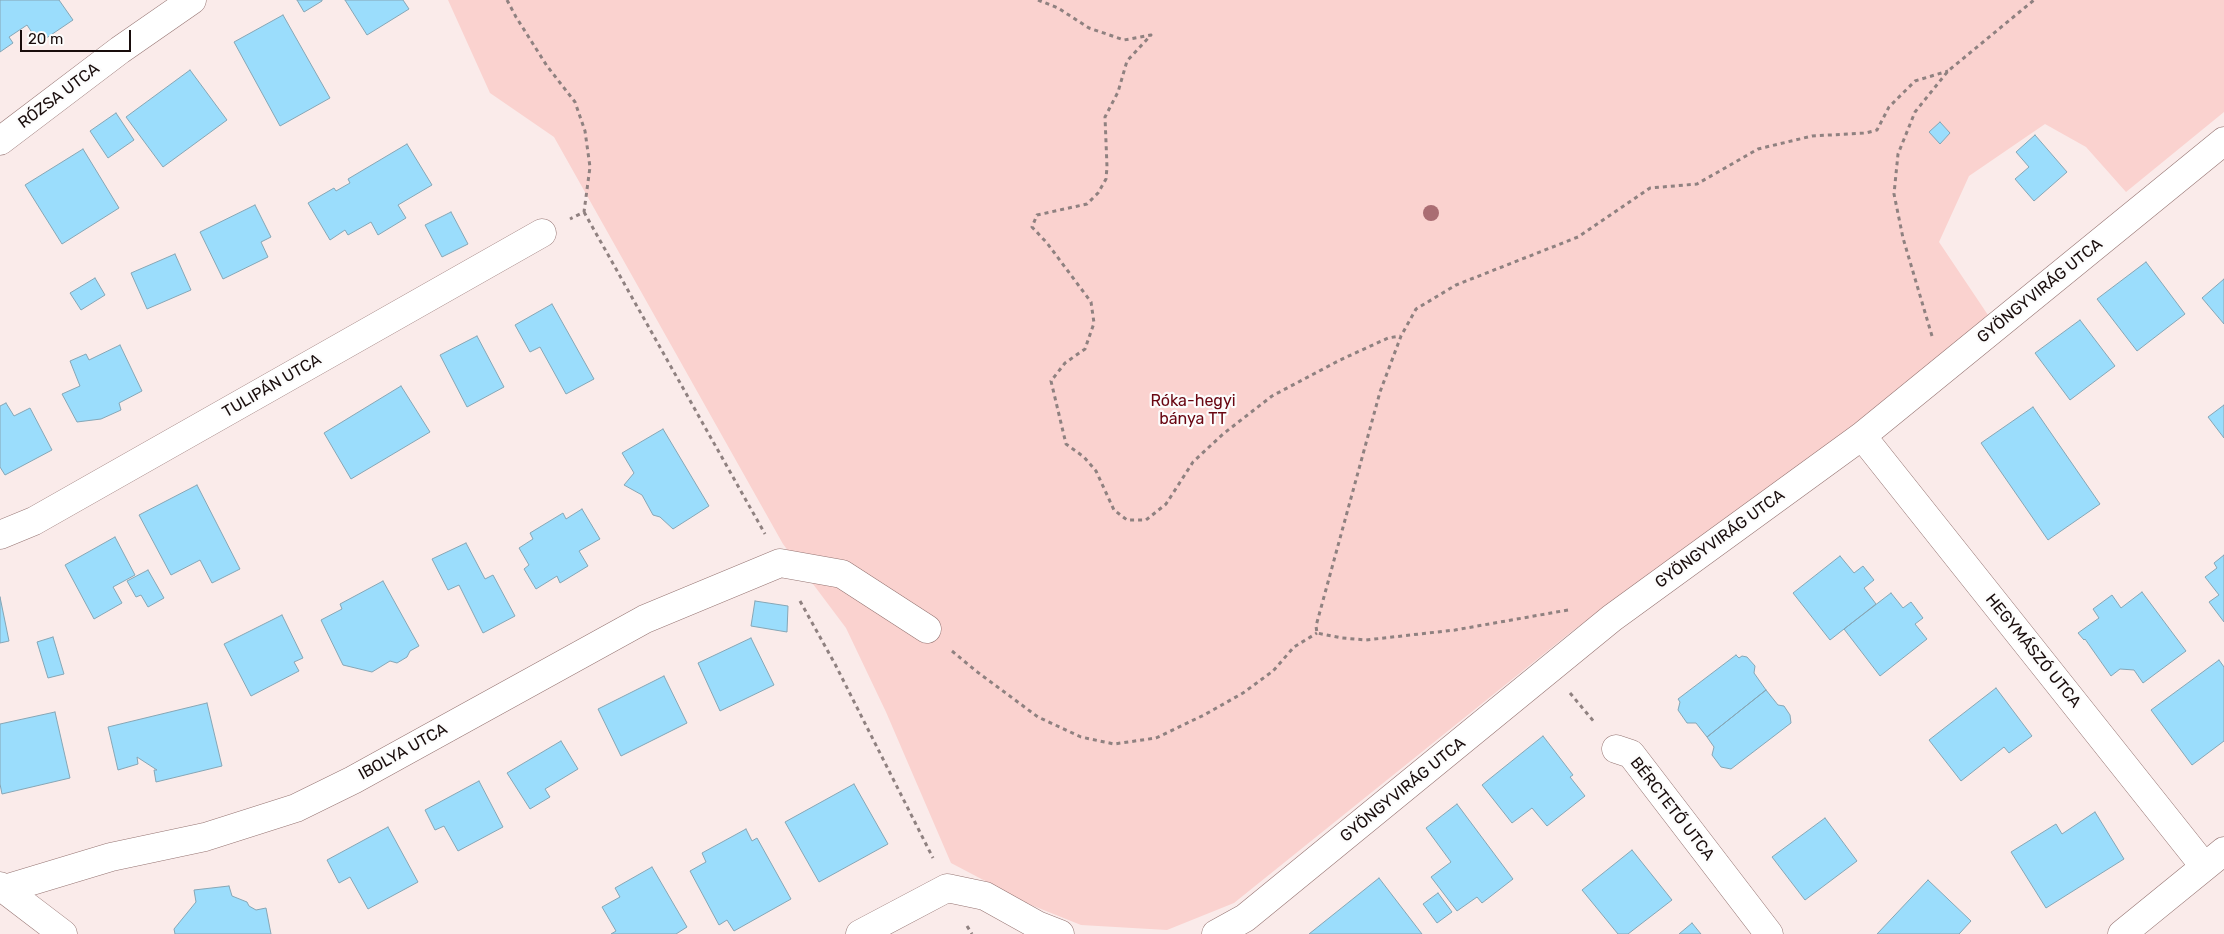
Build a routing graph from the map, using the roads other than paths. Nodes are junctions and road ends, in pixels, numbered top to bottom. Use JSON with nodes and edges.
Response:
{"nodes":[{"id":1,"x":192,"y":0,"type":"edge"},
{"id":2,"x":0,"y":141,"type":"edge"},
{"id":3,"x":2224,"y":141,"type":"edge"},
{"id":4,"x":542,"y":233,"type":"road end"},
{"id":5,"x":1862,"y":436,"type":"junction"},
{"id":6,"x":0,"y":535,"type":"edge"},
{"id":7,"x":927,"y":629,"type":"road end"},
{"id":8,"x":1616,"y":750,"type":"road end"},
{"id":9,"x":2214,"y":858,"type":"edge"},
{"id":10,"x":2,"y":888,"type":"edge"},
{"id":11,"x":1252,"y":926,"type":"edge"},
{"id":12,"x":63,"y":934,"type":"edge"},
{"id":13,"x":860,"y":934,"type":"edge"},
{"id":14,"x":1060,"y":934,"type":"edge"},
{"id":15,"x":1216,"y":934,"type":"edge"},
{"id":16,"x":1768,"y":934,"type":"edge"},
{"id":17,"x":2122,"y":934,"type":"edge"}],
"edges":[{"from":1,"to":2,"type":"street","name":"RÓZSA UTCA"},
{"from":3,"to":5,"type":"street","name":"GYÖNGYVIRÁG UTCA"},
{"from":4,"to":6,"type":"street","name":"TULIPÁN UTCA"},
{"from":5,"to":9,"type":"street","name":"HEGYMÁSZÓ UTCA"},
{"from":5,"to":11,"type":"street","name":"GYÖNGYVIRÁG UTCA"},
{"from":7,"to":10,"type":"street","name":"IBOLYA UTCA"},
{"from":8,"to":16,"type":"street","name":"BÉRCTETŐ UTCA"},
{"from":9,"to":17,"type":"street"},
{"from":10,"to":12,"type":"street"},
{"from":11,"to":15,"type":"street","name":"GYÖNGYVIRÁG UTCA"},
{"from":13,"to":14,"type":"street"}]}
